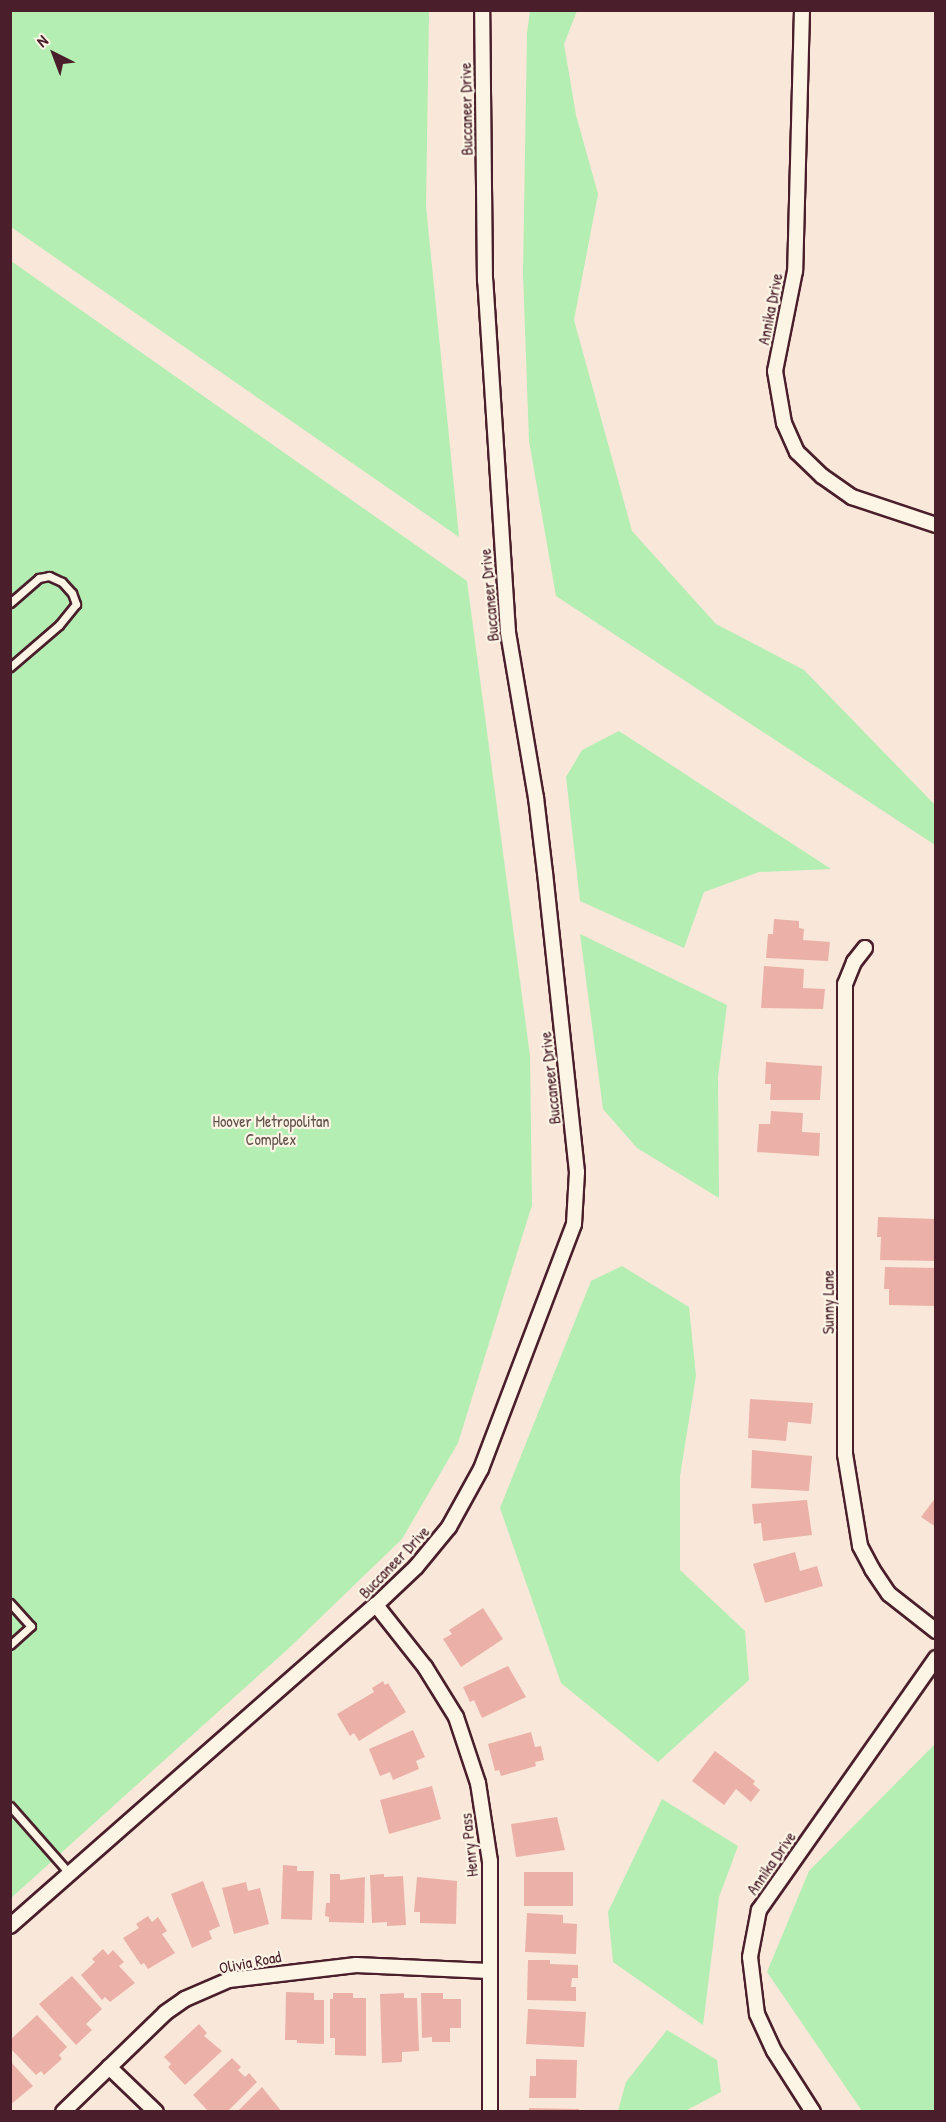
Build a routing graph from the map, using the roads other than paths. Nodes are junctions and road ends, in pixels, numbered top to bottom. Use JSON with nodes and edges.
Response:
{"nodes":[{"id":1,"x":482,"y":10,"type":"edge"},
{"id":2,"x":802,"y":10,"type":"edge"},
{"id":3,"x":936,"y":525,"type":"edge"},
{"id":4,"x":10,"y":603,"type":"edge"},
{"id":5,"x":10,"y":667,"type":"edge"},
{"id":6,"x":865,"y":948,"type":"dead end"},
{"id":7,"x":10,"y":1603,"type":"edge"},
{"id":8,"x":376,"y":1605,"type":"junction"},
{"id":9,"x":936,"y":1631,"type":"edge"},
{"id":10,"x":10,"y":1645,"type":"edge"},
{"id":11,"x":936,"y":1658,"type":"edge"},
{"id":12,"x":10,"y":1806,"type":"edge"},
{"id":13,"x":69,"y":1873,"type":"junction"},
{"id":14,"x":10,"y":1926,"type":"edge"},
{"id":15,"x":489,"y":1971,"type":"junction"},
{"id":16,"x":109,"y":2067,"type":"junction"},
{"id":17,"x":63,"y":2112,"type":"edge"},
{"id":18,"x":156,"y":2112,"type":"edge"},
{"id":19,"x":490,"y":2112,"type":"edge"},
{"id":20,"x":813,"y":2112,"type":"edge"}],
"edges":[{"from":1,"to":8,"type":"street","name":"Buccaneer Drive"},
{"from":2,"to":3,"type":"street","name":"Annika Drive"},
{"from":4,"to":5,"type":"lane"},
{"from":6,"to":9,"type":"street","name":"Sunny Lane"},
{"from":7,"to":10,"type":"lane"},
{"from":8,"to":13,"type":"street","name":"Buccaneer Drive"},
{"from":8,"to":15,"type":"street","name":"Henry Pass"},
{"from":11,"to":20,"type":"street","name":"Annika Drive"},
{"from":12,"to":13,"type":"lane"},
{"from":13,"to":14,"type":"street","name":"Buccaneer Drive"},
{"from":15,"to":16,"type":"street","name":"Olivia Road"},
{"from":15,"to":19,"type":"street","name":"Henry Pass"},
{"from":16,"to":17,"type":"street","name":"Olivia Road"},
{"from":16,"to":18,"type":"street"}]}
